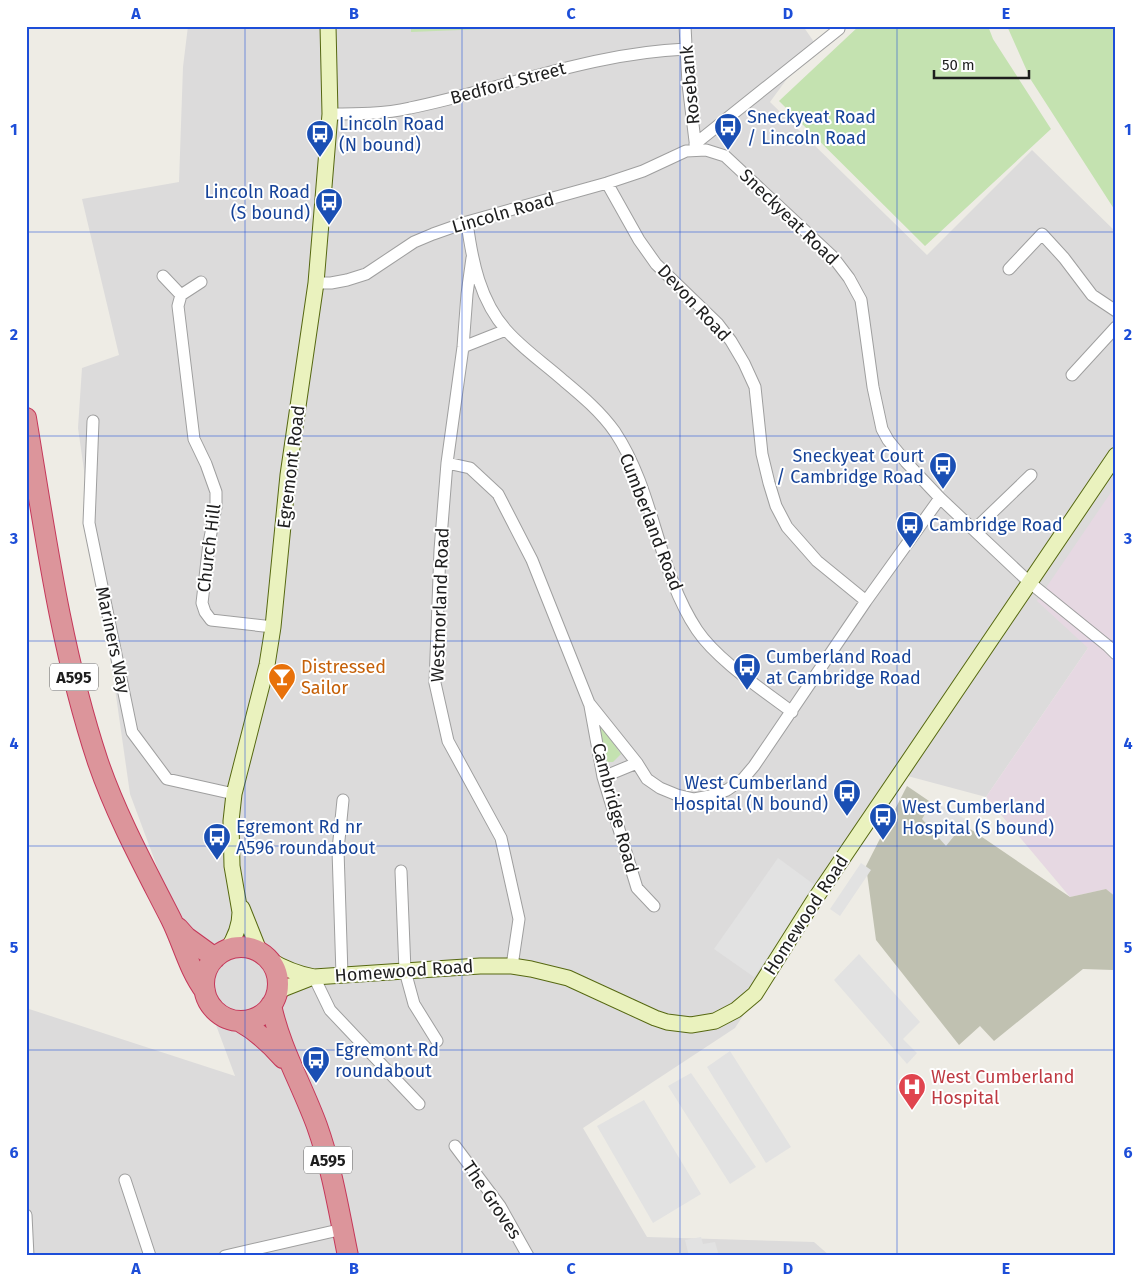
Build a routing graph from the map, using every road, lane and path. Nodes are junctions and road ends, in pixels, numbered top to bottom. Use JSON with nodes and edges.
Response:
{"nodes":[{"id":1,"x":328,"y":26,"type":"edge"},
{"id":2,"x":685,"y":26,"type":"edge"},
{"id":3,"x":839,"y":29,"type":"dead end"},
{"id":4,"x":686,"y":49,"type":"junction"},
{"id":5,"x":330,"y":114,"type":"junction"},
{"id":6,"x":696,"y":148,"type":"junction"},
{"id":7,"x":607,"y":183,"type":"junction"},
{"id":8,"x":467,"y":222,"type":"junction"},
{"id":9,"x":472,"y":258,"type":"junction"},
{"id":10,"x":1009,"y":269,"type":"dead end"},
{"id":11,"x":163,"y":276,"type":"dead end"},
{"id":12,"x":202,"y":282,"type":"dead end"},
{"id":13,"x":316,"y":283,"type":"junction"},
{"id":14,"x":181,"y":295,"type":"junction"},
{"id":15,"x":1116,"y":311,"type":"edge"},
{"id":16,"x":1116,"y":327,"type":"edge"},
{"id":17,"x":506,"y":330,"type":"junction"},
{"id":18,"x":463,"y":347,"type":"junction"},
{"id":19,"x":1072,"y":375,"type":"dead end"},
{"id":20,"x":26,"y":418,"type":"edge"},
{"id":21,"x":93,"y":421,"type":"dead end"},
{"id":22,"x":1116,"y":454,"type":"edge"},
{"id":23,"x":447,"y":463,"type":"junction"},
{"id":24,"x":1031,"y":475,"type":"dead end"},
{"id":25,"x":940,"y":498,"type":"junction"},
{"id":26,"x":974,"y":529,"type":"junction"},
{"id":27,"x":1029,"y":582,"type":"junction"},
{"id":28,"x":866,"y":600,"type":"junction"},
{"id":29,"x":273,"y":627,"type":"junction"},
{"id":30,"x":1116,"y":637,"type":"edge"},
{"id":31,"x":1112,"y":650,"type":"edge"},
{"id":32,"x":589,"y":704,"type":"junction"},
{"id":33,"x":792,"y":712,"type":"junction"},
{"id":34,"x":637,"y":763,"type":"junction"},
{"id":35,"x":602,"y":777,"type":"junction"},
{"id":36,"x":234,"y":794,"type":"junction"},
{"id":37,"x":343,"y":800,"type":"dead end"},
{"id":38,"x":400,"y":871,"type":"dead end"},
{"id":39,"x":239,"y":902,"type":"junction"},
{"id":40,"x":654,"y":906,"type":"dead end"},
{"id":41,"x":172,"y":921,"type":"junction"},
{"id":42,"x":221,"y":954,"type":"junction"},
{"id":43,"x":264,"y":956,"type":"junction"},
{"id":44,"x":512,"y":966,"type":"junction"},
{"id":45,"x":405,"y":971,"type":"junction"},
{"id":46,"x":342,"y":975,"type":"junction"},
{"id":47,"x":314,"y":977,"type":"junction"},
{"id":48,"x":205,"y":991,"type":"junction"},
{"id":49,"x":274,"y":999,"type":"junction"},
{"id":50,"x":239,"y":1021,"type":"junction"},
{"id":51,"x":437,"y":1041,"type":"dead end"},
{"id":52,"x":292,"y":1070,"type":"junction"},
{"id":53,"x":419,"y":1104,"type":"dead end"},
{"id":54,"x":455,"y":1146,"type":"dead end"},
{"id":55,"x":125,"y":1180,"type":"dead end"},
{"id":56,"x":26,"y":1215,"type":"edge"},
{"id":57,"x":343,"y":1229,"type":"junction"},
{"id":58,"x":28,"y":1256,"type":"edge"},
{"id":59,"x":150,"y":1256,"type":"edge"},
{"id":60,"x":225,"y":1256,"type":"edge"},
{"id":61,"x":348,"y":1256,"type":"edge"},
{"id":62,"x":528,"y":1256,"type":"edge"}],
"edges":[{"from":1,"to":5,"type":"street","name":"Egremont Road"},
{"from":2,"to":4,"type":"street","name":"Rosebank"},
{"from":3,"to":6,"type":"street","name":"Rosebank"},
{"from":4,"to":5,"type":"street","name":"Bedford Street"},
{"from":4,"to":6,"type":"street","name":"Rosebank"},
{"from":5,"to":13,"type":"street","name":"Egremont Road"},
{"from":6,"to":7,"type":"street","name":"Lincoln Road"},
{"from":6,"to":25,"type":"street","name":"Sneckyeat Road"},
{"from":7,"to":8,"type":"street","name":"Lincoln Road"},
{"from":7,"to":28,"type":"street","name":"Devon Road"},
{"from":8,"to":9,"type":"street","name":"Cumberland Road"},
{"from":8,"to":13,"type":"street","name":"Lincoln Road"},
{"from":9,"to":17,"type":"street","name":"Cumberland Road"},
{"from":9,"to":18,"type":"street","name":"Westmorland Road"},
{"from":10,"to":15,"type":"street"},
{"from":11,"to":14,"type":"street"},
{"from":12,"to":14,"type":"street"},
{"from":13,"to":29,"type":"street","name":"Egremont Road"},
{"from":14,"to":29,"type":"street","name":"Church Hill"},
{"from":16,"to":19,"type":"street"},
{"from":17,"to":18,"type":"street"},
{"from":17,"to":33,"type":"street","name":"Cumberland Road"},
{"from":18,"to":23,"type":"street","name":"Westmorland Road"},
{"from":20,"to":41,"type":"highway","number":"A595"},
{"from":21,"to":36,"type":"street","name":"Mariners Way"},
{"from":22,"to":27,"type":"street","name":"Homewood Road"},
{"from":23,"to":32,"type":"street","name":"Cambridge Road"},
{"from":23,"to":44,"type":"street","name":"Westmorland Road"},
{"from":24,"to":26,"type":"street"},
{"from":25,"to":26,"type":"street","name":"Sneckyeat Road"},
{"from":25,"to":28,"type":"street","name":"Cambridge Road"},
{"from":26,"to":27,"type":"street","name":"Sneckyeat Road"},
{"from":27,"to":31,"type":"street","name":"Sneckyeat Road"},
{"from":27,"to":44,"type":"street","name":"Homewood Road"},
{"from":28,"to":33,"type":"street","name":"Cambridge Road"},
{"from":29,"to":36,"type":"street","name":"Egremont Road"},
{"from":30,"to":31,"type":"street"},
{"from":32,"to":34,"type":"street","name":"Cambridge Road"},
{"from":32,"to":35,"type":"street","name":"Cambridge Road"},
{"from":33,"to":34,"type":"street","name":"Cambridge Road"},
{"from":34,"to":35,"type":"street"},
{"from":35,"to":40,"type":"street","name":"Cambridge Road"},
{"from":36,"to":39,"type":"street","name":"Egremont Road"},
{"from":37,"to":46,"type":"street"},
{"from":38,"to":45,"type":"street"},
{"from":39,"to":42,"type":"street"},
{"from":39,"to":43,"type":"street"},
{"from":41,"to":42,"type":"highway","number":"A595"},
{"from":41,"to":48,"type":"highway","number":"A595"},
{"from":42,"to":43,"type":"highway"},
{"from":42,"to":48,"type":"highway"},
{"from":43,"to":47,"type":"street"},
{"from":43,"to":49,"type":"highway","number":"A595"},
{"from":44,"to":45,"type":"street","name":"Homewood Road"},
{"from":45,"to":46,"type":"street","name":"Homewood Road"},
{"from":45,"to":51,"type":"street"},
{"from":46,"to":47,"type":"street","name":"Homewood Road"},
{"from":47,"to":49,"type":"street"},
{"from":47,"to":53,"type":"street"},
{"from":48,"to":50,"type":"highway","number":"A595"},
{"from":49,"to":50,"type":"highway"},
{"from":49,"to":52,"type":"highway","number":"A595"},
{"from":50,"to":52,"type":"highway","number":"A595"},
{"from":52,"to":57,"type":"highway","number":"A595"},
{"from":54,"to":62,"type":"street","name":"The Groves"},
{"from":55,"to":59,"type":"street"},
{"from":56,"to":58,"type":"street"},
{"from":57,"to":60,"type":"street"},
{"from":57,"to":61,"type":"highway","number":"A595"}]}
